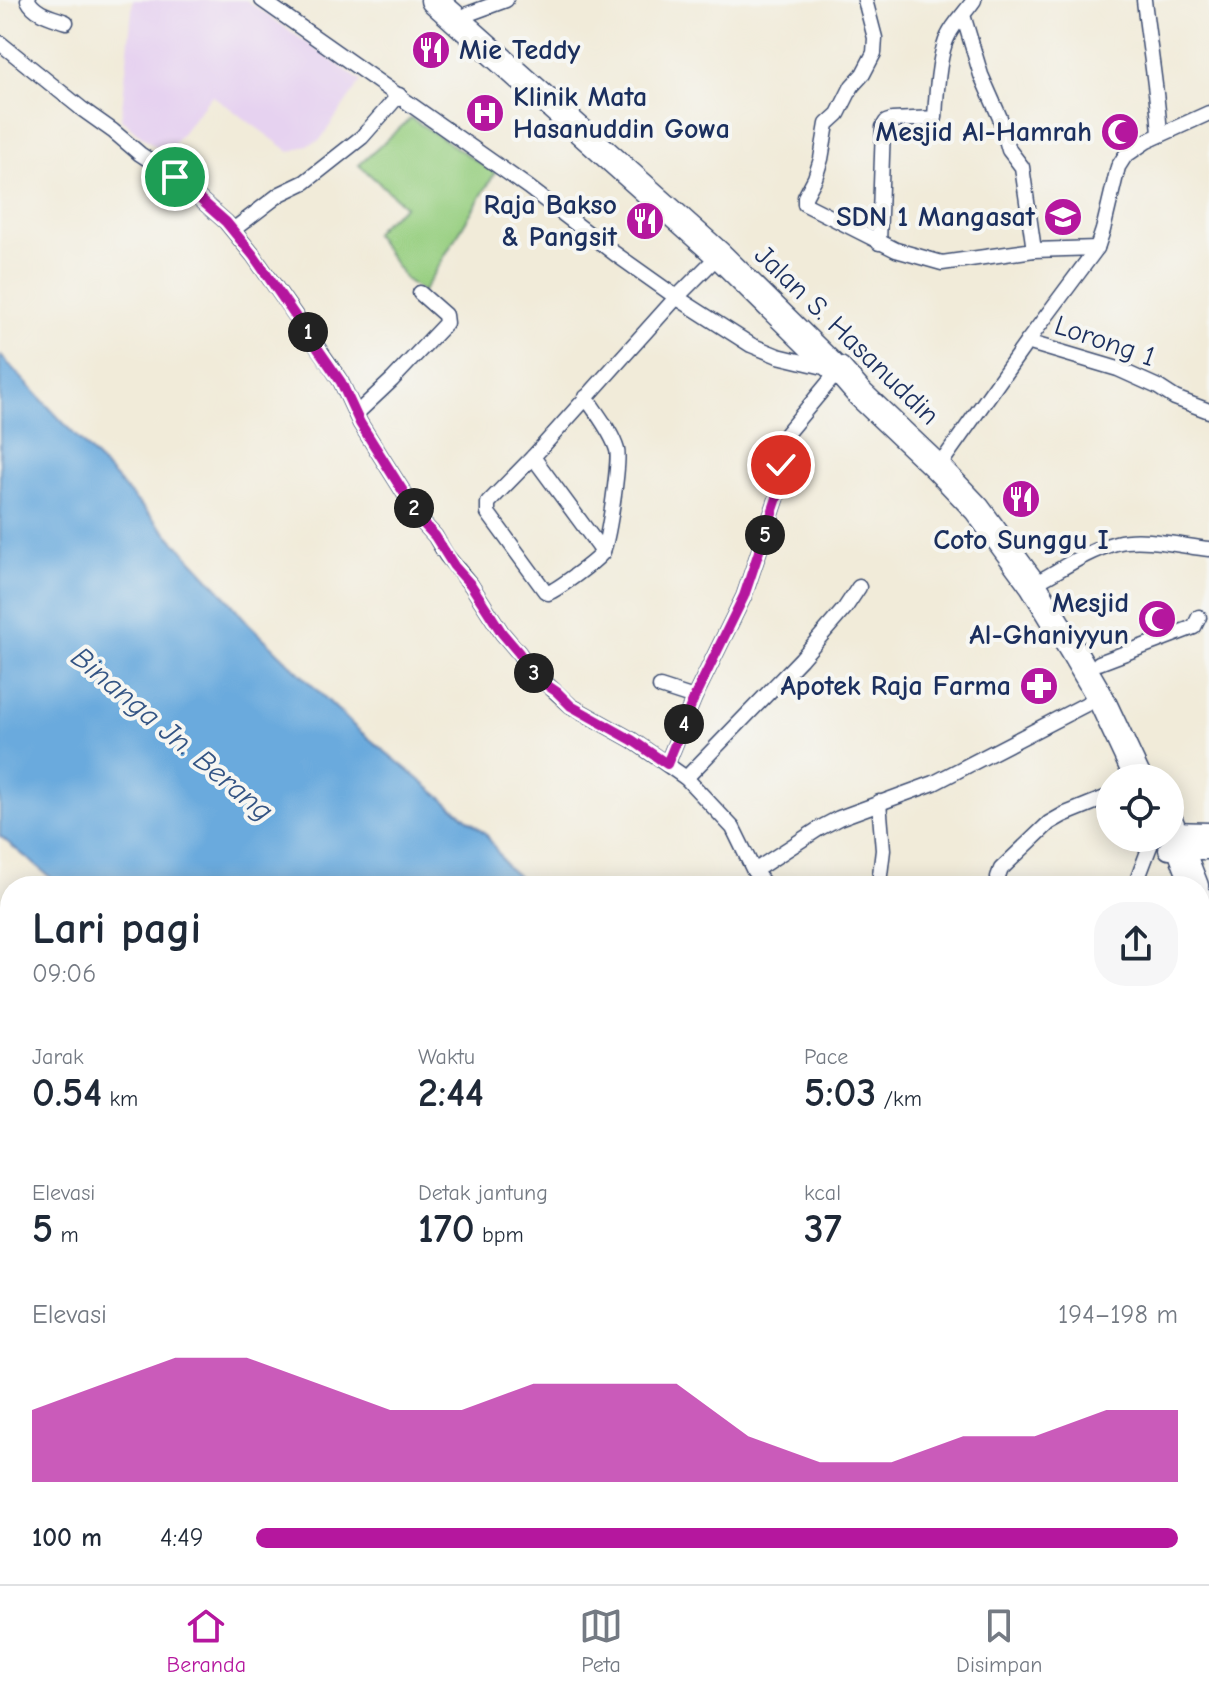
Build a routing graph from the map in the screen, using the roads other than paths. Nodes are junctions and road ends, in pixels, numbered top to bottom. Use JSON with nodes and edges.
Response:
{"nodes":[{"id":1,"x":28,"y":0,"type":"edge"},
{"id":2,"x":262,"y":0,"type":"edge"},
{"id":3,"x":434,"y":0,"type":"edge"},
{"id":4,"x":506,"y":0,"type":"edge"},
{"id":5,"x":865,"y":0,"type":"edge"},
{"id":6,"x":974,"y":0,"type":"edge"},
{"id":7,"x":1144,"y":0,"type":"edge"},
{"id":8,"x":461,"y":7,"type":"edge"},
{"id":9,"x":963,"y":15,"type":"junction"},
{"id":10,"x":66,"y":22,"type":"dead end"},
{"id":11,"x":488,"y":40,"type":"junction"},
{"id":12,"x":0,"y":43,"type":"edge"},
{"id":13,"x":399,"y":95,"type":"junction"},
{"id":14,"x":1209,"y":113,"type":"edge"},
{"id":15,"x":1160,"y":134,"type":"junction"},
{"id":16,"x":233,"y":230,"type":"junction"},
{"id":17,"x":879,"y":243,"type":"junction"},
{"id":18,"x":1097,"y":248,"type":"junction"},
{"id":19,"x":1034,"y":250,"type":"junction"},
{"id":20,"x":721,"y":252,"type":"junction"},
{"id":21,"x":420,"y":293,"type":"dead end"},
{"id":22,"x":676,"y":297,"type":"junction"},
{"id":23,"x":1027,"y":342,"type":"junction"},
{"id":24,"x":839,"y":369,"type":"junction"},
{"id":25,"x":586,"y":397,"type":"junction"},
{"id":26,"x":1209,"y":411,"type":"edge"},
{"id":27,"x":356,"y":414,"type":"junction"},
{"id":28,"x":892,"y":420,"type":"junction"},
{"id":29,"x":533,"y":457,"type":"junction"},
{"id":30,"x":942,"y":462,"type":"junction"},
{"id":31,"x":1209,"y":549,"type":"edge"},
{"id":32,"x":603,"y":552,"type":"junction"},
{"id":33,"x":1043,"y":579,"type":"junction"},
{"id":34,"x":859,"y":587,"type":"dead end"},
{"id":35,"x":1199,"y":617,"type":"dead end"},
{"id":36,"x":1099,"y":663,"type":"junction"},
{"id":37,"x":660,"y":687,"type":"dead end"},
{"id":38,"x":1100,"y":697,"type":"junction"},
{"id":39,"x":694,"y":698,"type":"junction"},
{"id":40,"x":667,"y":764,"type":"junction"},
{"id":41,"x":1131,"y":764,"type":"edge"},
{"id":42,"x":1148,"y":764,"type":"edge"},
{"id":43,"x":686,"y":778,"type":"junction"},
{"id":44,"x":879,"y":802,"type":"junction"},
{"id":45,"x":1096,"y":802,"type":"edge"},
{"id":46,"x":1209,"y":833,"type":"edge"},
{"id":47,"x":1184,"y":836,"type":"edge"},
{"id":48,"x":1184,"y":842,"type":"edge"},
{"id":49,"x":1209,"y":849,"type":"edge"},
{"id":50,"x":1159,"y":852,"type":"edge"},
{"id":51,"x":1174,"y":852,"type":"edge"},
{"id":52,"x":1177,"y":852,"type":"edge"},
{"id":53,"x":754,"y":871,"type":"junction"},
{"id":54,"x":758,"y":876,"type":"edge"},
{"id":55,"x":880,"y":876,"type":"edge"},
{"id":56,"x":998,"y":876,"type":"edge"},
{"id":57,"x":1142,"y":876,"type":"edge"},
{"id":58,"x":1182,"y":876,"type":"edge"},
{"id":59,"x":1190,"y":876,"type":"edge"}],
"edges":[{"from":1,"to":10,"type":"street"},
{"from":2,"to":13,"type":"street"},
{"from":3,"to":11,"type":"highway","name":"Jalan S. Hasanuddin"},
{"from":4,"to":8,"type":"street"},
{"from":5,"to":17,"type":"street"},
{"from":6,"to":9,"type":"street"},
{"from":7,"to":15,"type":"street"},
{"from":8,"to":11,"type":"highway","name":"Jalan S. Hasanuddin"},
{"from":9,"to":17,"type":"street"},
{"from":9,"to":19,"type":"street"},
{"from":11,"to":20,"type":"highway","name":"Jalan S. Hasanuddin"},
{"from":12,"to":16,"type":"street"},
{"from":13,"to":16,"type":"street"},
{"from":13,"to":22,"type":"street"},
{"from":14,"to":15,"type":"street"},
{"from":15,"to":18,"type":"street"},
{"from":16,"to":27,"type":"street"},
{"from":17,"to":19,"type":"street"},
{"from":18,"to":19,"type":"street"},
{"from":18,"to":23,"type":"street"},
{"from":20,"to":22,"type":"street"},
{"from":20,"to":24,"type":"highway","name":"Jalan S. Hasanuddin"},
{"from":21,"to":27,"type":"street"},
{"from":22,"to":24,"type":"street"},
{"from":22,"to":25,"type":"street"},
{"from":23,"to":26,"type":"street","name":"Lorong 1"},
{"from":23,"to":30,"type":"street"},
{"from":24,"to":28,"type":"highway","name":"Jalan S. Hasanuddin"},
{"from":24,"to":39,"type":"street"},
{"from":25,"to":29,"type":"street"},
{"from":25,"to":32,"type":"street"},
{"from":27,"to":40,"type":"street"},
{"from":28,"to":30,"type":"highway","name":"Jalan S. Hasanuddin"},
{"from":28,"to":38,"type":"highway","name":"Jalan S. Hasanuddin"},
{"from":29,"to":32,"type":"street"},
{"from":29,"to":32,"type":"street"},
{"from":30,"to":33,"type":"highway","name":"Jalan S. Hasanuddin"},
{"from":31,"to":33,"type":"street"},
{"from":33,"to":36,"type":"highway","name":"Jalan S. Hasanuddin"},
{"from":34,"to":43,"type":"street"},
{"from":35,"to":36,"type":"street"},
{"from":36,"to":42,"type":"highway","name":"Jalan S. Hasanuddin"},
{"from":37,"to":39,"type":"street"},
{"from":38,"to":41,"type":"highway","name":"Jalan S. Hasanuddin"},
{"from":38,"to":44,"type":"street"},
{"from":39,"to":40,"type":"street"},
{"from":40,"to":43,"type":"street"},
{"from":43,"to":53,"type":"street"},
{"from":44,"to":53,"type":"street"},
{"from":44,"to":55,"type":"street"},
{"from":45,"to":56,"type":"street"},
{"from":46,"to":47,"type":"street"},
{"from":48,"to":49,"type":"street"},
{"from":50,"to":57,"type":"street"},
{"from":51,"to":58,"type":"highway"},
{"from":52,"to":59,"type":"highway"},
{"from":53,"to":54,"type":"street"}]}
